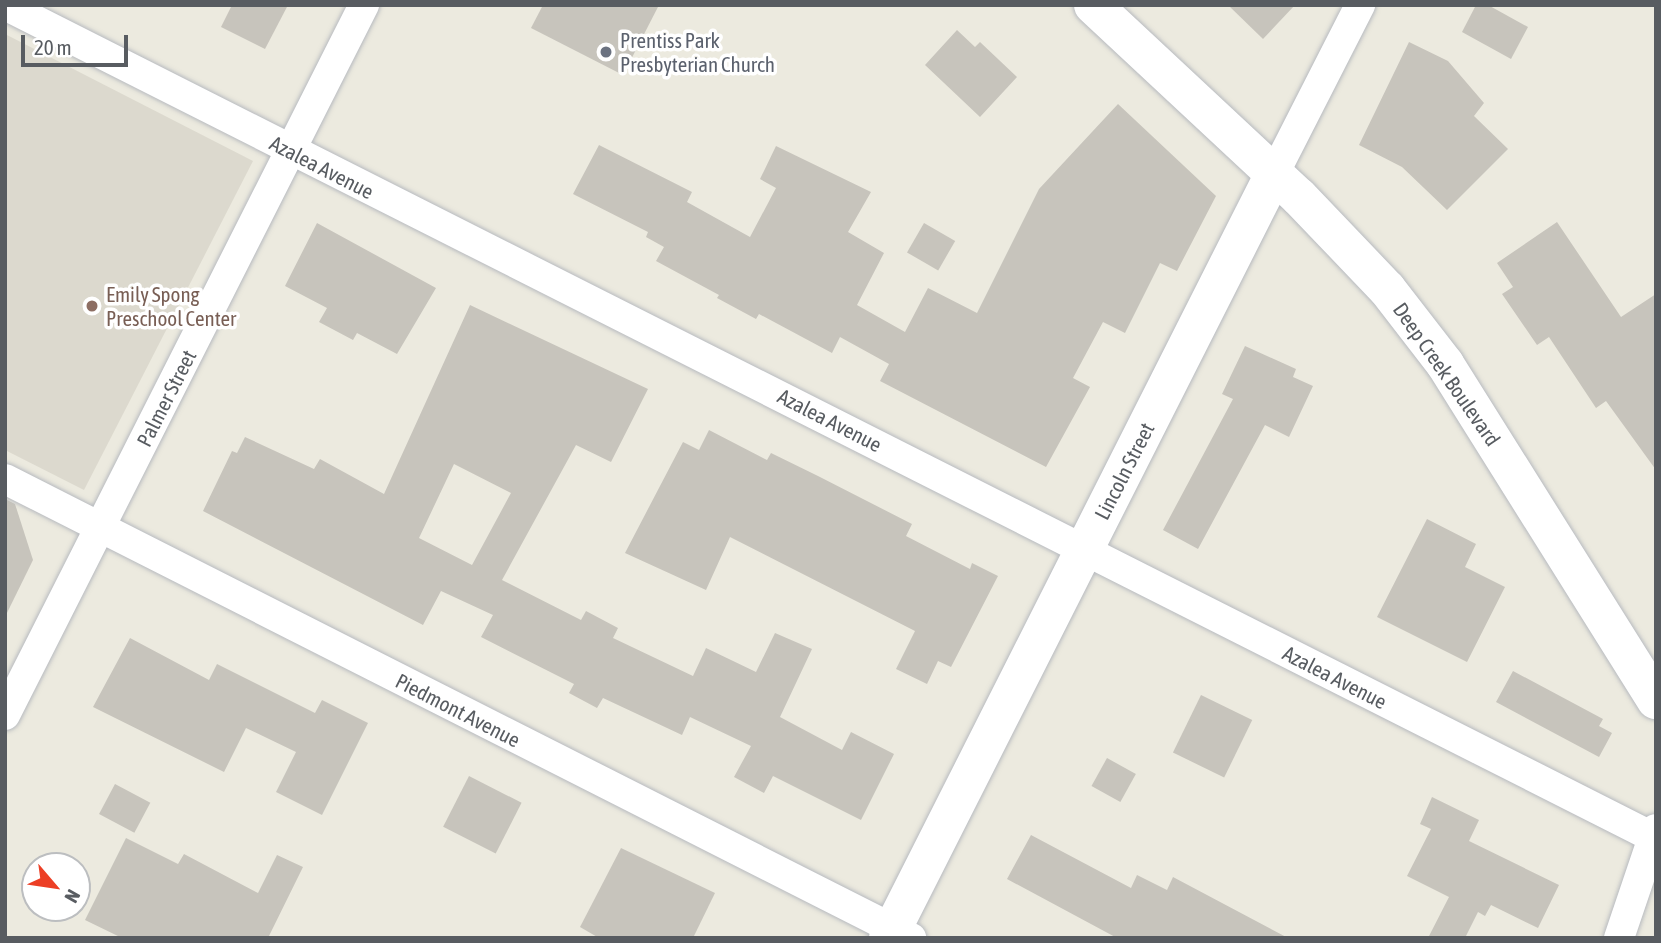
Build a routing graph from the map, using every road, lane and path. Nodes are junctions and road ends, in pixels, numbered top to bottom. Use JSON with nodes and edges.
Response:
{"nodes":[{"id":1,"x":5,"y":5,"type":"edge"},
{"id":2,"x":364,"y":5,"type":"edge"},
{"id":3,"x":1093,"y":5,"type":"edge"},
{"id":4,"x":1360,"y":5,"type":"edge"},
{"id":5,"x":290,"y":150,"type":"junction"},
{"id":6,"x":1274,"y":174,"type":"junction"},
{"id":7,"x":5,"y":479,"type":"edge"},
{"id":8,"x":100,"y":527,"type":"junction"},
{"id":9,"x":1083,"y":551,"type":"junction"},
{"id":10,"x":1656,"y":700,"type":"edge"},
{"id":11,"x":5,"y":715,"type":"edge"},
{"id":12,"x":1654,"y":833,"type":"edge"},
{"id":13,"x":897,"y":935,"type":"edge"},
{"id":14,"x":1619,"y":938,"type":"edge"}],
"edges":[{"from":1,"to":5,"type":"street","name":"Azalea Avenue"},
{"from":2,"to":5,"type":"street","name":"Palmer Street"},
{"from":3,"to":6,"type":"street","name":"Deep Creek Boulevard"},
{"from":4,"to":6,"type":"street","name":"Lincoln Street"},
{"from":5,"to":8,"type":"street","name":"Palmer Street"},
{"from":5,"to":9,"type":"street","name":"Azalea Avenue"},
{"from":6,"to":9,"type":"street","name":"Lincoln Street"},
{"from":6,"to":10,"type":"street","name":"Deep Creek Boulevard"},
{"from":7,"to":8,"type":"street","name":"Piedmont Avenue"},
{"from":8,"to":11,"type":"street","name":"Palmer Street"},
{"from":8,"to":13,"type":"street","name":"Piedmont Avenue"},
{"from":9,"to":12,"type":"street","name":"Azalea Avenue"},
{"from":9,"to":13,"type":"street","name":"Lincoln Street"},
{"from":12,"to":14,"type":"street"}]}
